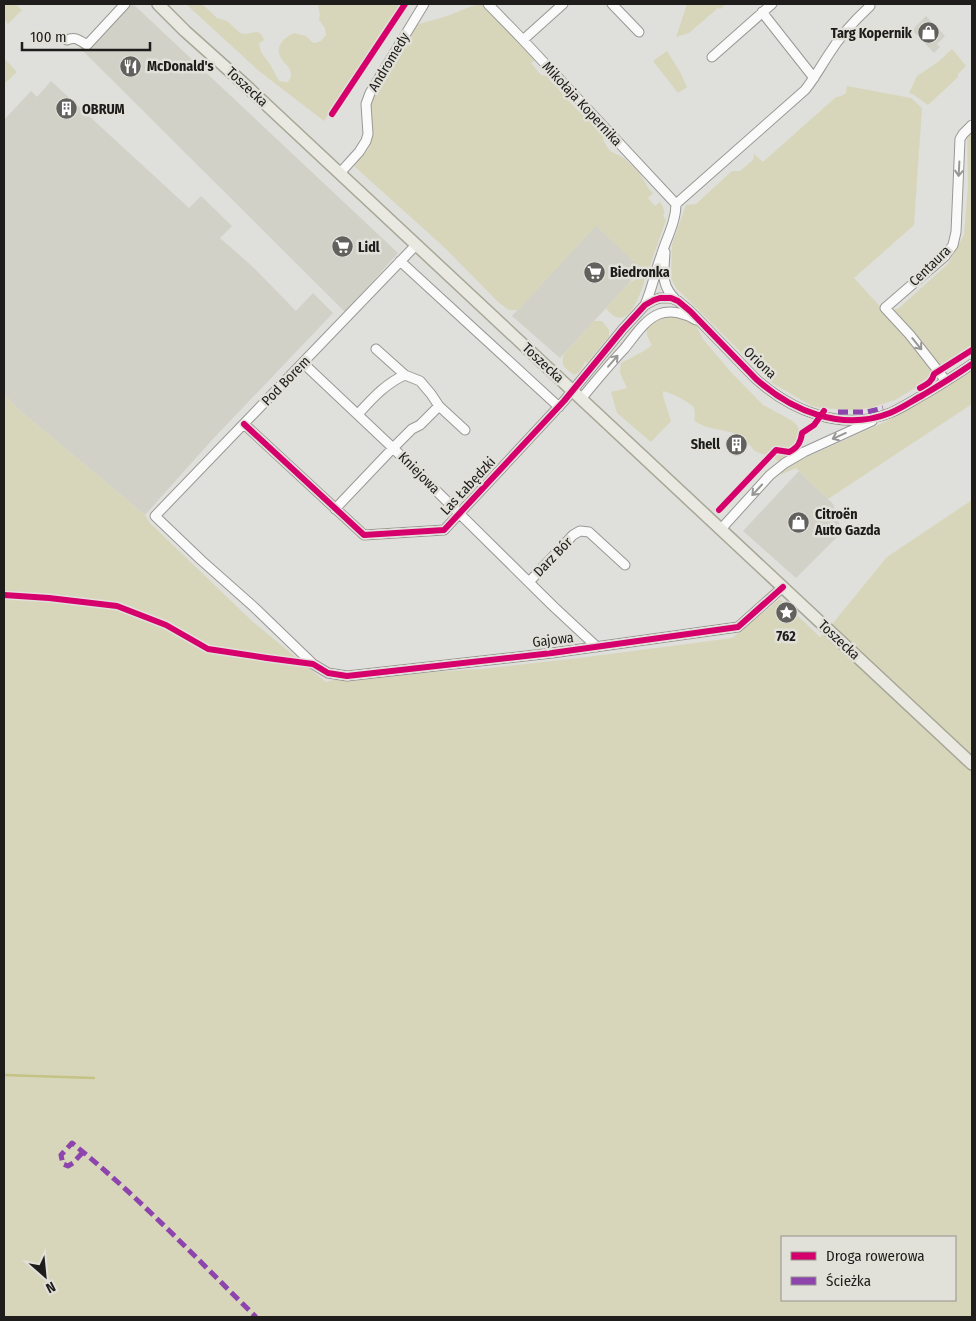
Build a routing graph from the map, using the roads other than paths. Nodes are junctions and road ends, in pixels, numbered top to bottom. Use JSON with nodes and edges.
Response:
{"nodes":[{"id":1,"x":125,"y":4,"type":"edge"},
{"id":2,"x":158,"y":4,"type":"edge"},
{"id":3,"x":424,"y":4,"type":"edge"},
{"id":4,"x":488,"y":4,"type":"edge"},
{"id":5,"x":563,"y":4,"type":"edge"},
{"id":6,"x":612,"y":4,"type":"edge"},
{"id":7,"x":772,"y":4,"type":"edge"},
{"id":8,"x":870,"y":6,"type":"dead end"},
{"id":9,"x":762,"y":12,"type":"junction"},
{"id":10,"x":639,"y":32,"type":"dead end"},
{"id":11,"x":67,"y":40,"type":"dead end"},
{"id":12,"x":524,"y":40,"type":"junction"},
{"id":13,"x":712,"y":57,"type":"dead end"},
{"id":14,"x":814,"y":78,"type":"junction"},
{"id":15,"x":972,"y":125,"type":"edge"},
{"id":16,"x":340,"y":173,"type":"junction"},
{"id":17,"x":676,"y":204,"type":"junction"},
{"id":18,"x":416,"y":244,"type":"junction"},
{"id":19,"x":666,"y":244,"type":"junction"},
{"id":20,"x":400,"y":261,"type":"junction"},
{"id":21,"x":665,"y":285,"type":"junction"},
{"id":22,"x":666,"y":298,"type":"junction"},
{"id":23,"x":649,"y":302,"type":"junction"},
{"id":24,"x":678,"y":302,"type":"junction"},
{"id":25,"x":663,"y":308,"type":"junction"},
{"id":26,"x":673,"y":312,"type":"junction"},
{"id":27,"x":656,"y":316,"type":"junction"},
{"id":28,"x":702,"y":324,"type":"junction"},
{"id":29,"x":623,"y":330,"type":"junction"},
{"id":30,"x":635,"y":335,"type":"junction"},
{"id":31,"x":376,"y":349,"type":"dead end"},
{"id":32,"x":303,"y":363,"type":"junction"},
{"id":33,"x":972,"y":364,"type":"edge"},
{"id":34,"x":405,"y":375,"type":"junction"},
{"id":35,"x":946,"y":381,"type":"junction"},
{"id":36,"x":577,"y":395,"type":"junction"},
{"id":37,"x":439,"y":406,"type":"junction"},
{"id":38,"x":559,"y":407,"type":"junction"},
{"id":39,"x":358,"y":414,"type":"junction"},
{"id":40,"x":884,"y":415,"type":"junction"},
{"id":41,"x":244,"y":424,"type":"junction"},
{"id":42,"x":465,"y":430,"type":"dead end"},
{"id":43,"x":393,"y":448,"type":"junction"},
{"id":44,"x":335,"y":509,"type":"junction"},
{"id":45,"x":459,"y":513,"type":"junction"},
{"id":46,"x":155,"y":516,"type":"joint"},
{"id":47,"x":721,"y":529,"type":"junction"},
{"id":48,"x":625,"y":565,"type":"dead end"},
{"id":49,"x":529,"y":582,"type":"junction"},
{"id":50,"x":783,"y":587,"type":"junction"},
{"id":51,"x":598,"y":647,"type":"junction"},
{"id":52,"x":972,"y":764,"type":"edge"}],
"edges":[{"from":1,"to":11,"type":"street"},
{"from":2,"to":16,"type":"main road","name":"Toszecka"},
{"from":3,"to":16,"type":"street","name":"Andromedy"},
{"from":4,"to":12,"type":"street","name":"Mikołaja Kopernika"},
{"from":5,"to":12,"type":"street"},
{"from":6,"to":10,"type":"street"},
{"from":7,"to":9,"type":"street"},
{"from":8,"to":14,"type":"street"},
{"from":9,"to":13,"type":"street"},
{"from":9,"to":14,"type":"street"},
{"from":12,"to":17,"type":"street","name":"Mikołaja Kopernika"},
{"from":14,"to":17,"type":"street"},
{"from":15,"to":35,"type":"street","name":"Centaura","one_way":true},
{"from":16,"to":18,"type":"main road","name":"Toszecka"},
{"from":17,"to":19,"type":"street"},
{"from":18,"to":20,"type":"street","name":"Pod Borem"},
{"from":18,"to":36,"type":"main road","name":"Toszecka"},
{"from":19,"to":21,"type":"street"},
{"from":19,"to":23,"type":"street"},
{"from":20,"to":32,"type":"street","name":"Pod Borem"},
{"from":20,"to":38,"type":"street","name":"Toszecka"},
{"from":21,"to":22,"type":"street"},
{"from":21,"to":24,"type":"street"},
{"from":22,"to":23,"type":"street","name":"Oriona"},
{"from":22,"to":24,"type":"street","name":"Oriona"},
{"from":22,"to":25,"type":"street"},
{"from":23,"to":25,"type":"street","name":"Oriona"},
{"from":23,"to":29,"type":"street"},
{"from":24,"to":28,"type":"street","name":"Oriona"},
{"from":25,"to":26,"type":"street","name":"Oriona"},
{"from":25,"to":27,"type":"street"},
{"from":26,"to":27,"type":"street"},
{"from":26,"to":28,"type":"street","name":"Oriona"},
{"from":27,"to":30,"type":"street"},
{"from":28,"to":40,"type":"street","name":"Oriona"},
{"from":29,"to":30,"type":"street"},
{"from":29,"to":36,"type":"street"},
{"from":36,"to":30,"type":"street","one_way":true},
{"from":31,"to":34,"type":"street"},
{"from":32,"to":39,"type":"street","name":"Kniejowa"},
{"from":32,"to":41,"type":"street","name":"Pod Borem"},
{"from":33,"to":35,"type":"street","name":"Oriona"},
{"from":34,"to":37,"type":"street"},
{"from":34,"to":39,"type":"street"},
{"from":35,"to":40,"type":"street","name":"Oriona"},
{"from":36,"to":38,"type":"street","name":"Las Łabędzki"},
{"from":36,"to":47,"type":"main road","name":"Toszecka"},
{"from":37,"to":42,"type":"street"},
{"from":37,"to":43,"type":"street"},
{"from":38,"to":45,"type":"street","name":"Las Łabędzki"},
{"from":39,"to":43,"type":"street","name":"Kniejowa"},
{"from":40,"to":47,"type":"street","one_way":true},
{"from":41,"to":44,"type":"street","name":"Las Łabędzki"},
{"from":41,"to":46,"type":"street","name":"Pod Borem"},
{"from":43,"to":44,"type":"street"},
{"from":43,"to":45,"type":"street","name":"Kniejowa"},
{"from":44,"to":45,"type":"street","name":"Las Łabędzki"},
{"from":45,"to":49,"type":"street","name":"Kniejowa"},
{"from":46,"to":51,"type":"street","name":"Gajowa"},
{"from":47,"to":50,"type":"main road","name":"Toszecka"},
{"from":48,"to":49,"type":"street","name":"Darz Bór"},
{"from":49,"to":51,"type":"street","name":"Kniejowa"},
{"from":50,"to":51,"type":"street","name":"Gajowa"},
{"from":50,"to":52,"type":"main road","name":"Toszecka"}]}
